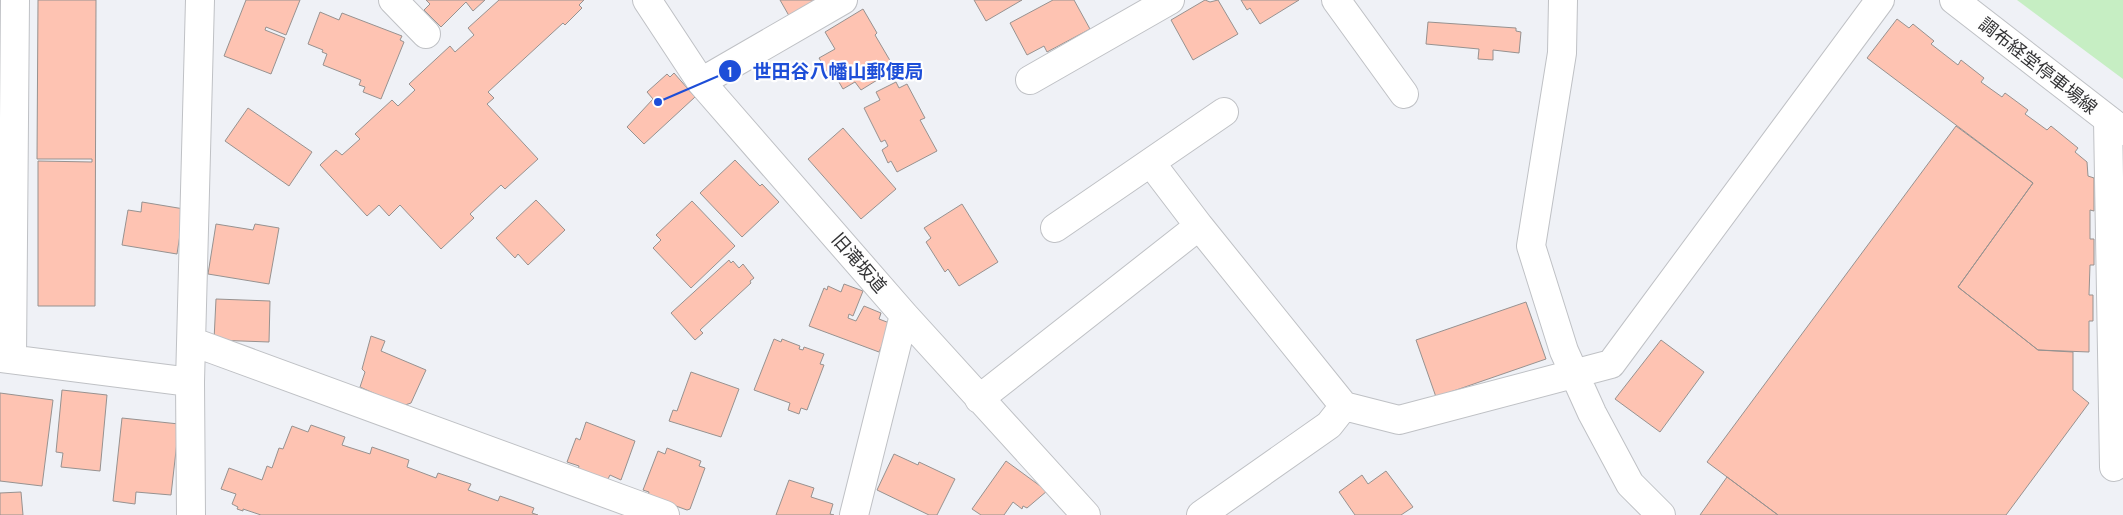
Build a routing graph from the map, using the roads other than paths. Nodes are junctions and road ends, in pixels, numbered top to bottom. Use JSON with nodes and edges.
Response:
{"nodes":[{"id":1,"x":15,"y":0,"type":"edge"},
{"id":2,"x":200,"y":0,"type":"edge"},
{"id":3,"x":393,"y":0,"type":"edge"},
{"id":4,"x":647,"y":0,"type":"edge"},
{"id":5,"x":843,"y":0,"type":"edge"},
{"id":6,"x":1170,"y":0,"type":"edge"},
{"id":7,"x":1336,"y":0,"type":"edge"},
{"id":8,"x":1563,"y":0,"type":"edge"},
{"id":9,"x":1880,"y":0,"type":"edge"},
{"id":10,"x":1954,"y":0,"type":"edge"},
{"id":11,"x":1130,"y":10,"type":"edge"},
{"id":12,"x":426,"y":34,"type":"dead end"},
{"id":13,"x":1030,"y":80,"type":"dead end"},
{"id":14,"x":701,"y":82,"type":"junction"},
{"id":15,"x":1404,"y":94,"type":"dead end"},
{"id":16,"x":1224,"y":112,"type":"dead end"},
{"id":17,"x":2115,"y":125,"type":"edge"},
{"id":18,"x":1151,"y":163,"type":"junction"},
{"id":19,"x":1199,"y":226,"type":"junction"},
{"id":20,"x":1055,"y":228,"type":"dead end"},
{"id":21,"x":904,"y":315,"type":"junction"},
{"id":22,"x":193,"y":342,"type":"junction"},
{"id":23,"x":6,"y":359,"type":"edge"},
{"id":24,"x":1574,"y":374,"type":"junction"},
{"id":25,"x":190,"y":382,"type":"junction"},
{"id":26,"x":979,"y":399,"type":"junction"},
{"id":27,"x":1344,"y":406,"type":"junction"},
{"id":28,"x":2114,"y":466,"type":"dead end"},
{"id":29,"x":191,"y":515,"type":"edge"},
{"id":30,"x":665,"y":515,"type":"edge"},
{"id":31,"x":854,"y":515,"type":"edge"},
{"id":32,"x":1086,"y":515,"type":"edge"},
{"id":33,"x":1201,"y":515,"type":"edge"},
{"id":34,"x":1660,"y":515,"type":"edge"}],
"edges":[{"from":1,"to":23,"type":"street"},
{"from":2,"to":22,"type":"street"},
{"from":3,"to":12,"type":"street"},
{"from":4,"to":14,"type":"street","name":"旧滝坂道"},
{"from":5,"to":14,"type":"street"},
{"from":6,"to":11,"type":"street"},
{"from":7,"to":15,"type":"street"},
{"from":8,"to":24,"type":"street"},
{"from":9,"to":24,"type":"street"},
{"from":10,"to":17,"type":"street","name":"調布経堂停車場線"},
{"from":11,"to":13,"type":"street"},
{"from":14,"to":21,"type":"street","name":"旧滝坂道"},
{"from":16,"to":18,"type":"street"},
{"from":17,"to":28,"type":"street"},
{"from":18,"to":19,"type":"street"},
{"from":18,"to":20,"type":"street"},
{"from":19,"to":26,"type":"street"},
{"from":19,"to":27,"type":"street"},
{"from":21,"to":26,"type":"street","name":"旧滝坂道"},
{"from":21,"to":31,"type":"street"},
{"from":22,"to":25,"type":"street"},
{"from":22,"to":30,"type":"street"},
{"from":23,"to":25,"type":"street"},
{"from":24,"to":27,"type":"street"},
{"from":24,"to":34,"type":"street"},
{"from":25,"to":29,"type":"street"},
{"from":26,"to":32,"type":"street","name":"旧滝坂道"},
{"from":27,"to":33,"type":"street"}]}
